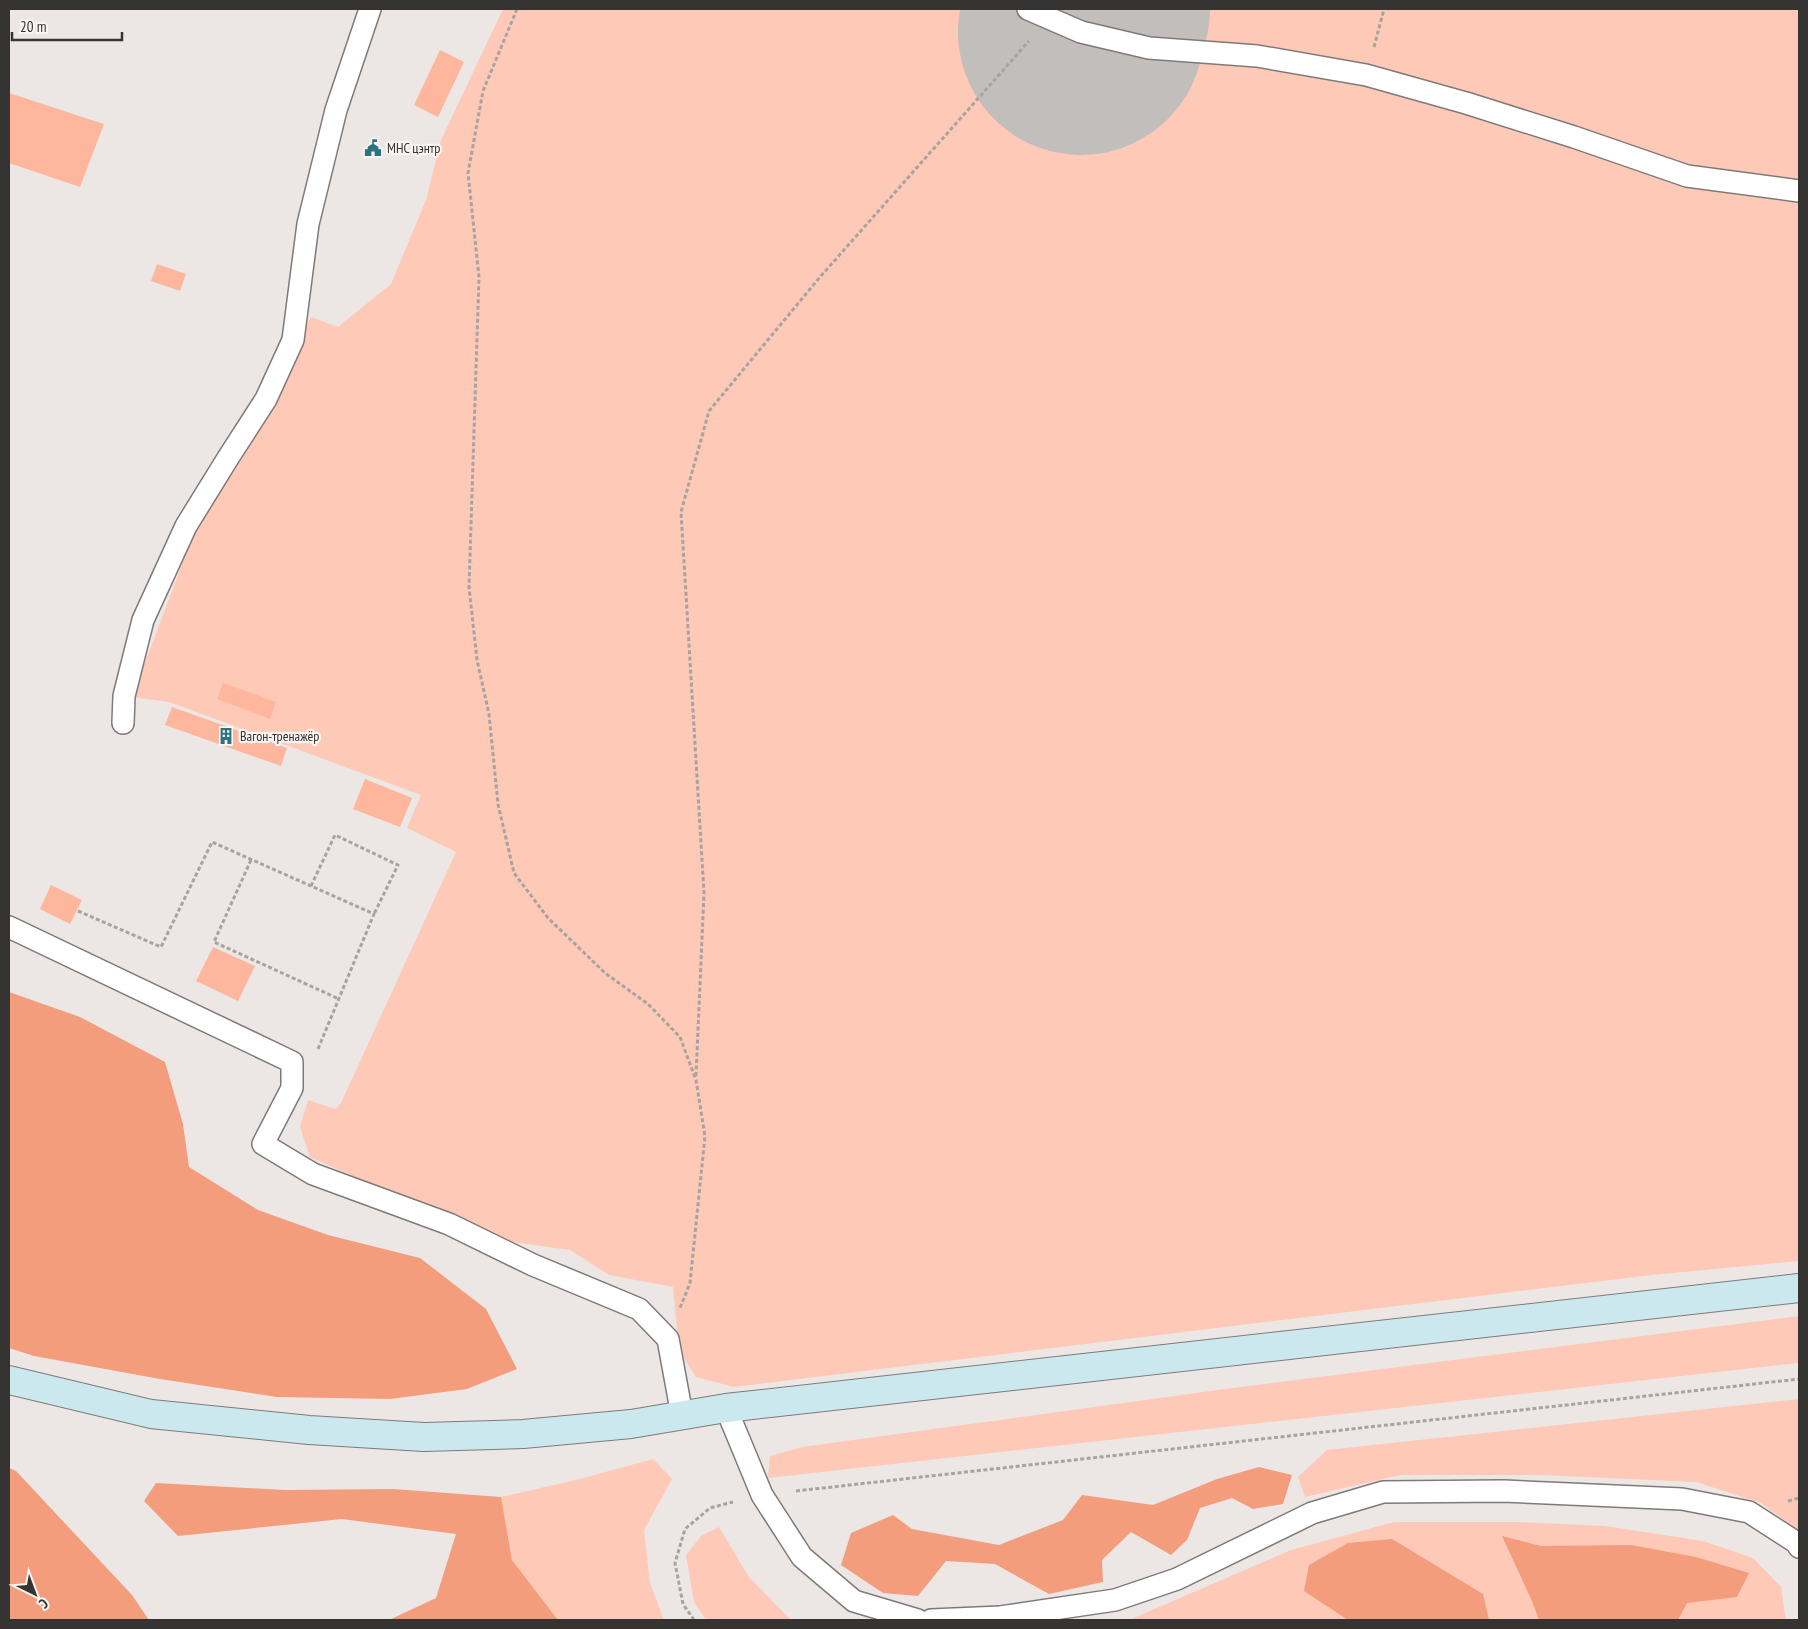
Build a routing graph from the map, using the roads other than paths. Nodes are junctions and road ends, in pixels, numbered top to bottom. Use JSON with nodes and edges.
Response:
{"nodes":[{"id":1,"x":370,"y":9,"type":"edge"},
{"id":2,"x":1028,"y":9,"type":"edge"},
{"id":3,"x":1799,"y":191,"type":"edge"},
{"id":4,"x":123,"y":723,"type":"dead end"},
{"id":5,"x":9,"y":927,"type":"edge"},
{"id":6,"x":1799,"y":1288,"type":"edge"},
{"id":7,"x":9,"y":1380,"type":"edge"},
{"id":8,"x":726,"y":1408,"type":"junction"},
{"id":9,"x":682,"y":1415,"type":"junction"},
{"id":10,"x":1799,"y":1548,"type":"edge"},
{"id":11,"x":918,"y":1620,"type":"edge"},
{"id":12,"x":931,"y":1620,"type":"edge"}],
"edges":[{"from":1,"to":4,"type":"lane"},
{"from":2,"to":3,"type":"lane"},
{"from":5,"to":9,"type":"lane"},
{"from":6,"to":8,"type":"street"},
{"from":7,"to":9,"type":"street"},
{"from":8,"to":9,"type":"street"},
{"from":8,"to":11,"type":"lane"},
{"from":10,"to":12,"type":"lane"}]}
